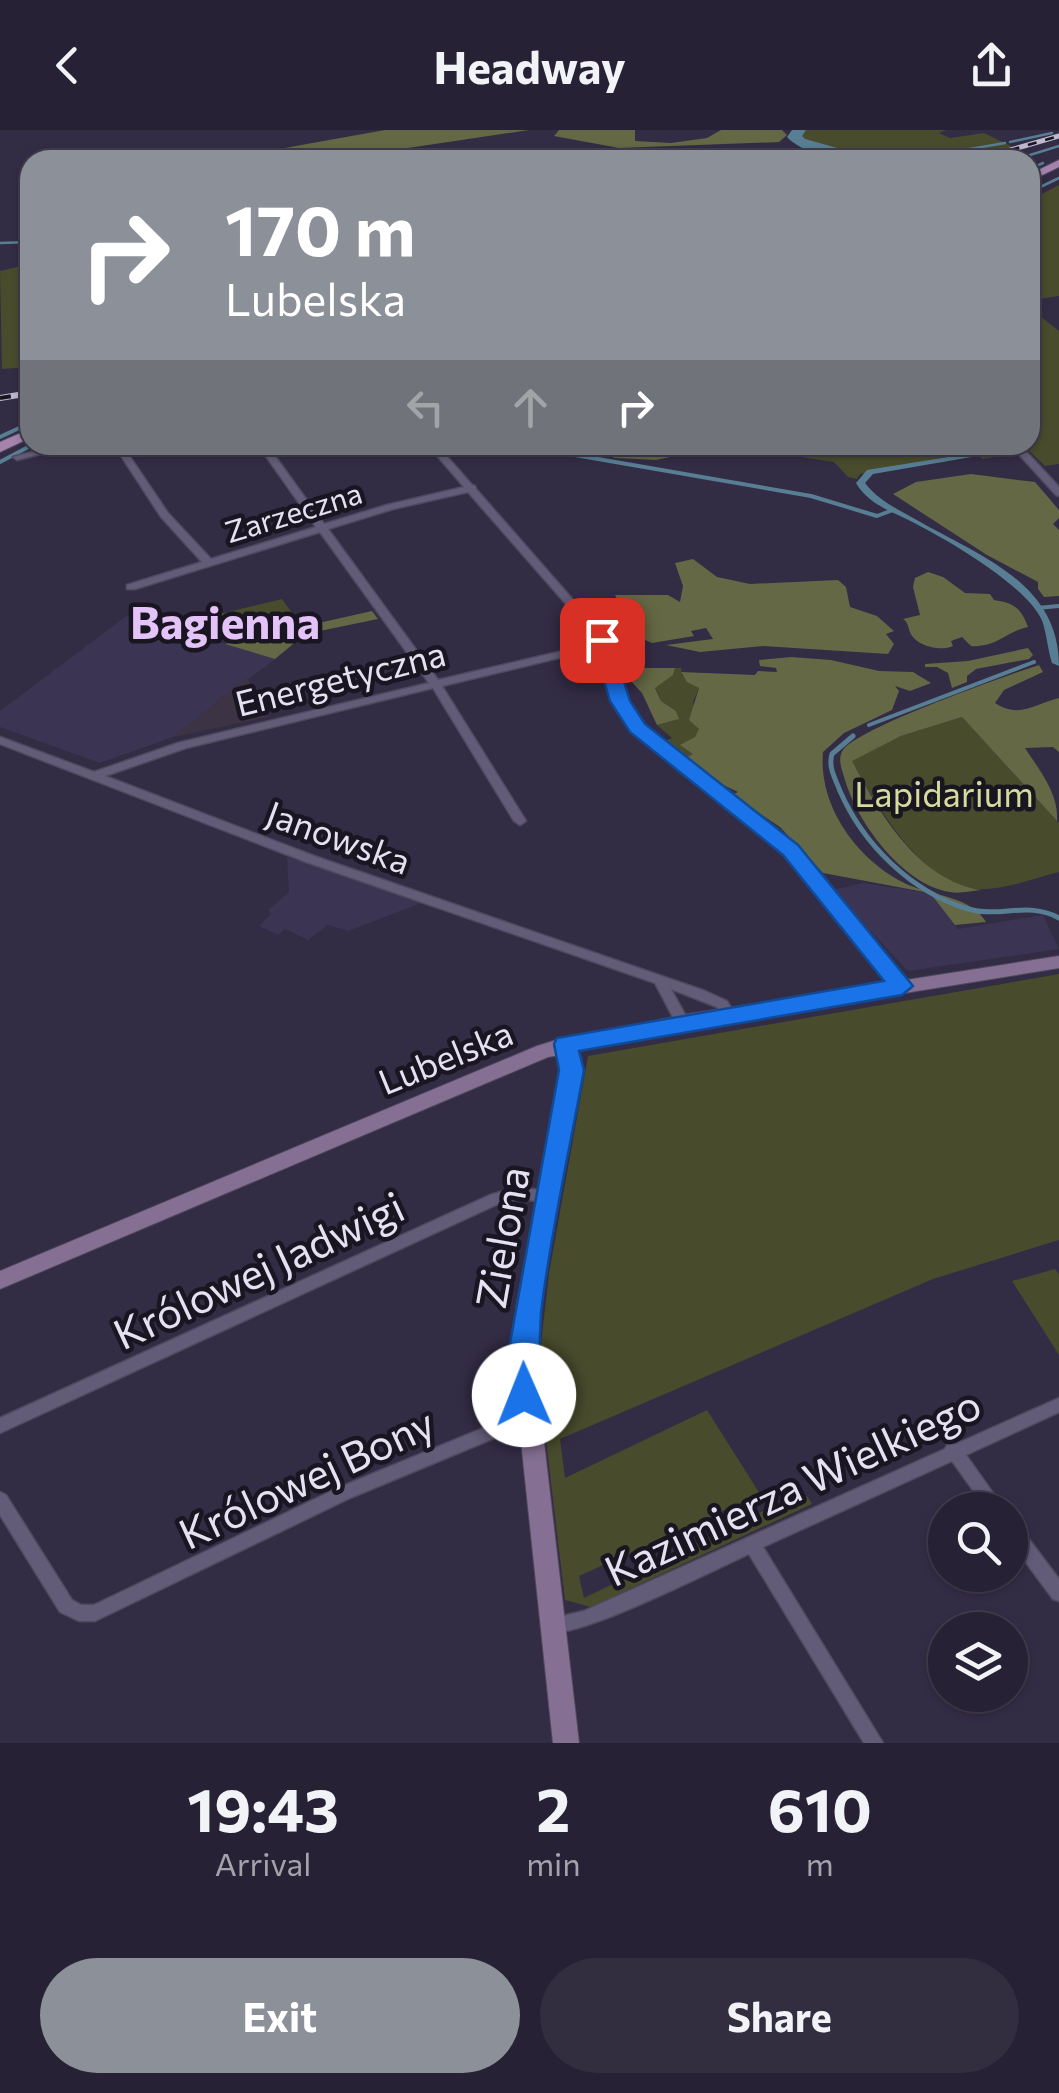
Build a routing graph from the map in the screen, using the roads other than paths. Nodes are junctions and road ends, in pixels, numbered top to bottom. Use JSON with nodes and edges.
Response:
{"nodes":[{"id":1,"x":26,"y":455,"type":"edge"},
{"id":2,"x":125,"y":455,"type":"edge"},
{"id":3,"x":269,"y":455,"type":"edge"},
{"id":4,"x":441,"y":455,"type":"edge"},
{"id":5,"x":1024,"y":455,"type":"edge"},
{"id":6,"x":17,"y":457,"type":"dead end"},
{"id":7,"x":472,"y":488,"type":"junction"},
{"id":8,"x":1059,"y":493,"type":"edge"},
{"id":9,"x":322,"y":528,"type":"junction"},
{"id":10,"x":209,"y":563,"type":"junction"},
{"id":11,"x":131,"y":587,"type":"dead end"},
{"id":12,"x":604,"y":644,"type":"junction"},
{"id":13,"x":434,"y":682,"type":"junction"},
{"id":14,"x":0,"y":740,"type":"edge"},
{"id":15,"x":94,"y":776,"type":"junction"},
{"id":16,"x":520,"y":821,"type":"dead end"},
{"id":17,"x":1059,"y":962,"type":"edge"},
{"id":18,"x":660,"y":980,"type":"junction"},
{"id":19,"x":902,"y":986,"type":"junction"},
{"id":20,"x":728,"y":1014,"type":"junction"},
{"id":21,"x":682,"y":1022,"type":"junction"},
{"id":22,"x":566,"y":1044,"type":"junction"},
{"id":23,"x":548,"y":1196,"type":"junction"},
{"id":24,"x":0,"y":1280,"type":"edge"},
{"id":25,"x":1059,"y":1405,"type":"edge"},
{"id":26,"x":527,"y":1417,"type":"junction"},
{"id":27,"x":0,"y":1426,"type":"edge"},
{"id":28,"x":952,"y":1450,"type":"junction"},
{"id":29,"x":984,"y":1492,"type":"edge"},
{"id":30,"x":0,"y":1500,"type":"edge"},
{"id":31,"x":752,"y":1544,"type":"junction"},
{"id":32,"x":1028,"y":1551,"type":"edge"},
{"id":33,"x":1059,"y":1593,"type":"edge"},
{"id":34,"x":552,"y":1626,"type":"junction"},
{"id":35,"x":566,"y":1743,"type":"edge"},
{"id":36,"x":874,"y":1743,"type":"edge"}],
"edges":[{"from":1,"to":6,"type":"street"},
{"from":2,"to":10,"type":"street"},
{"from":3,"to":9,"type":"street"},
{"from":4,"to":7,"type":"street"},
{"from":5,"to":8,"type":"street"},
{"from":7,"to":9,"type":"street","name":"Zarzeczna"},
{"from":7,"to":12,"type":"street"},
{"from":9,"to":10,"type":"street","name":"Zarzeczna"},
{"from":9,"to":13,"type":"street"},
{"from":10,"to":11,"type":"street","name":"Zarzeczna"},
{"from":12,"to":13,"type":"street","name":"Energetyczna"},
{"from":12,"to":19,"type":"street"},
{"from":13,"to":15,"type":"street","name":"Energetyczna"},
{"from":13,"to":16,"type":"street"},
{"from":14,"to":15,"type":"street","name":"Janowska"},
{"from":15,"to":18,"type":"street","name":"Janowska"},
{"from":17,"to":19,"type":"street","name":"Lubelska"},
{"from":18,"to":20,"type":"street","name":"Janowska"},
{"from":18,"to":21,"type":"street"},
{"from":19,"to":20,"type":"street","name":"Lubelska"},
{"from":20,"to":21,"type":"street","name":"Lubelska"},
{"from":21,"to":22,"type":"street","name":"Lubelska"},
{"from":22,"to":23,"type":"street","name":"Zielona"},
{"from":22,"to":24,"type":"street","name":"Lubelska"},
{"from":23,"to":26,"type":"street","name":"Zielona"},
{"from":23,"to":27,"type":"street","name":"Królowej Jadwigi"},
{"from":25,"to":28,"type":"street","name":"Kazimierza Wielkiego"},
{"from":26,"to":30,"type":"street","name":"Królowej Bony"},
{"from":26,"to":34,"type":"street","name":"Zielona"},
{"from":28,"to":29,"type":"street"},
{"from":28,"to":31,"type":"street","name":"Kazimierza Wielkiego"},
{"from":31,"to":34,"type":"street","name":"Kazimierza Wielkiego"},
{"from":31,"to":36,"type":"street"},
{"from":32,"to":33,"type":"street"},
{"from":34,"to":35,"type":"street","name":"Zielona"}]}
